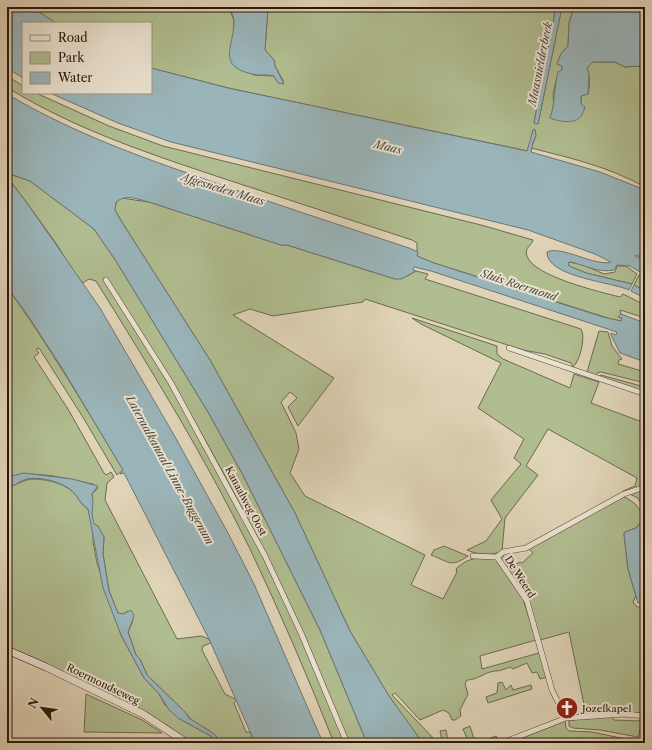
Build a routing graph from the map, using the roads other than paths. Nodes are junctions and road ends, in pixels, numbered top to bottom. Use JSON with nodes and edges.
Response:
{"nodes":[{"id":1,"x":106,"y":280,"type":"dead end"},
{"id":2,"x":509,"y":348,"type":"dead end"},
{"id":3,"x":645,"y":394,"type":"edge"},
{"id":4,"x":645,"y":487,"type":"edge"},
{"id":5,"x":473,"y":556,"type":"dead end"},
{"id":6,"x":497,"y":557,"type":"junction"},
{"id":7,"x":7,"y":650,"type":"edge"},
{"id":8,"x":645,"y":716,"type":"edge"},
{"id":9,"x":566,"y":718,"type":"junction"},
{"id":10,"x":177,"y":740,"type":"edge"},
{"id":11,"x":186,"y":743,"type":"edge"},
{"id":12,"x":347,"y":743,"type":"edge"},
{"id":13,"x":502,"y":743,"type":"edge"}],
"edges":[{"from":1,"to":12,"type":"street","name":"Kanaalweg Oost"},
{"from":2,"to":3,"type":"street"},
{"from":4,"to":6,"type":"street","name":"De Weerd"},
{"from":5,"to":6,"type":"street"},
{"from":6,"to":9,"type":"street","name":"De Weerd"},
{"from":7,"to":10,"type":"main road","name":"Roermondseweg"},
{"from":8,"to":9,"type":"street"},
{"from":9,"to":13,"type":"street"},
{"from":10,"to":11,"type":"main road","name":"Roermondseweg"}]}
